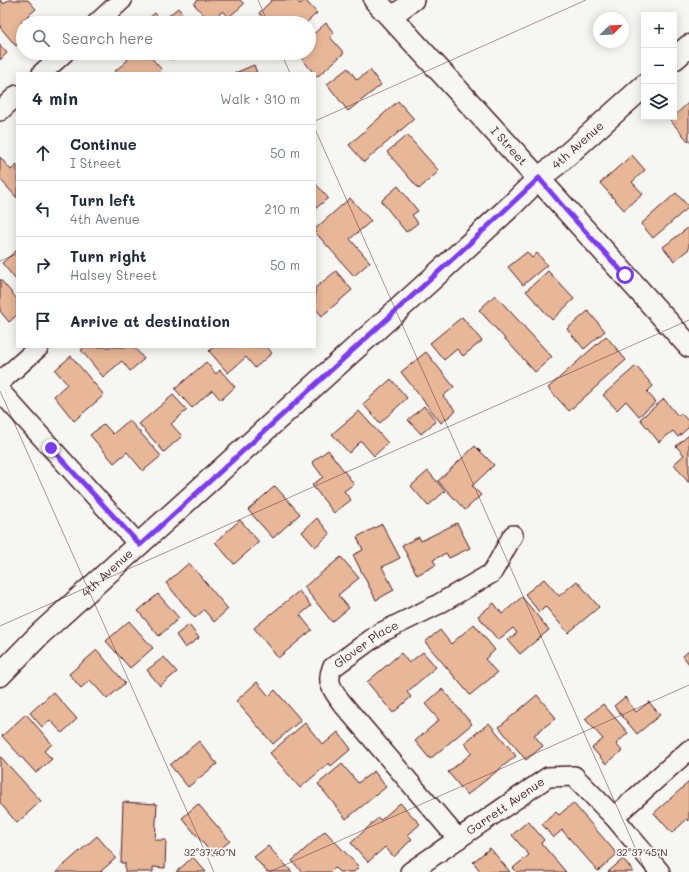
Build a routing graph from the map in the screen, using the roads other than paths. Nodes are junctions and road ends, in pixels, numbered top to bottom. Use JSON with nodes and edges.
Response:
{"nodes":[{"id":1,"x":122,"y":0,"type":"edge"},
{"id":2,"x":375,"y":0,"type":"edge"},
{"id":3,"x":414,"y":0,"type":"edge"},
{"id":4,"x":105,"y":16,"type":"edge"},
{"id":5,"x":391,"y":17,"type":"junction"},
{"id":6,"x":689,"y":46,"type":"edge"},
{"id":7,"x":677,"y":56,"type":"edge"},
{"id":8,"x":56,"y":60,"type":"edge"},
{"id":9,"x":43,"y":72,"type":"edge"},
{"id":10,"x":641,"y":89,"type":"edge"},
{"id":11,"x":16,"y":96,"type":"edge"},
{"id":12,"x":0,"y":110,"type":"edge"},
{"id":13,"x":539,"y":178,"type":"junction"},
{"id":14,"x":689,"y":346,"type":"edge"},
{"id":15,"x":38,"y":348,"type":"edge"},
{"id":16,"x":0,"y":382,"type":"edge"},
{"id":17,"x":0,"y":391,"type":"edge"},
{"id":18,"x":514,"y":535,"type":"dead end"},
{"id":19,"x":140,"y":545,"type":"junction"},
{"id":20,"x":0,"y":675,"type":"edge"},
{"id":21,"x":689,"y":750,"type":"edge"},
{"id":22,"x":614,"y":818,"type":"junction"},
{"id":23,"x":458,"y":839,"type":"junction"},
{"id":24,"x":410,"y":872,"type":"edge"},
{"id":25,"x":660,"y":872,"type":"edge"}],
"edges":[{"from":1,"to":4,"type":"street"},
{"from":2,"to":5,"type":"main road","name":"I Street"},
{"from":3,"to":5,"type":"street"},
{"from":5,"to":13,"type":"main road","name":"I Street"},
{"from":6,"to":7,"type":"main road"},
{"from":8,"to":9,"type":"street"},
{"from":10,"to":13,"type":"main road","name":"4th Avenue"},
{"from":11,"to":12,"type":"street"},
{"from":13,"to":14,"type":"main road","name":"I Street"},
{"from":13,"to":19,"type":"main road","name":"4th Avenue"},
{"from":15,"to":16,"type":"street"},
{"from":17,"to":19,"type":"street"},
{"from":18,"to":23,"type":"street","name":"Glover Place"},
{"from":19,"to":20,"type":"main road","name":"4th Avenue"},
{"from":21,"to":22,"type":"street"},
{"from":22,"to":23,"type":"street","name":"Garrett Avenue"},
{"from":22,"to":25,"type":"street","name":"Garrett Avenue"},
{"from":23,"to":24,"type":"street","name":"Garrett Avenue"}]}
